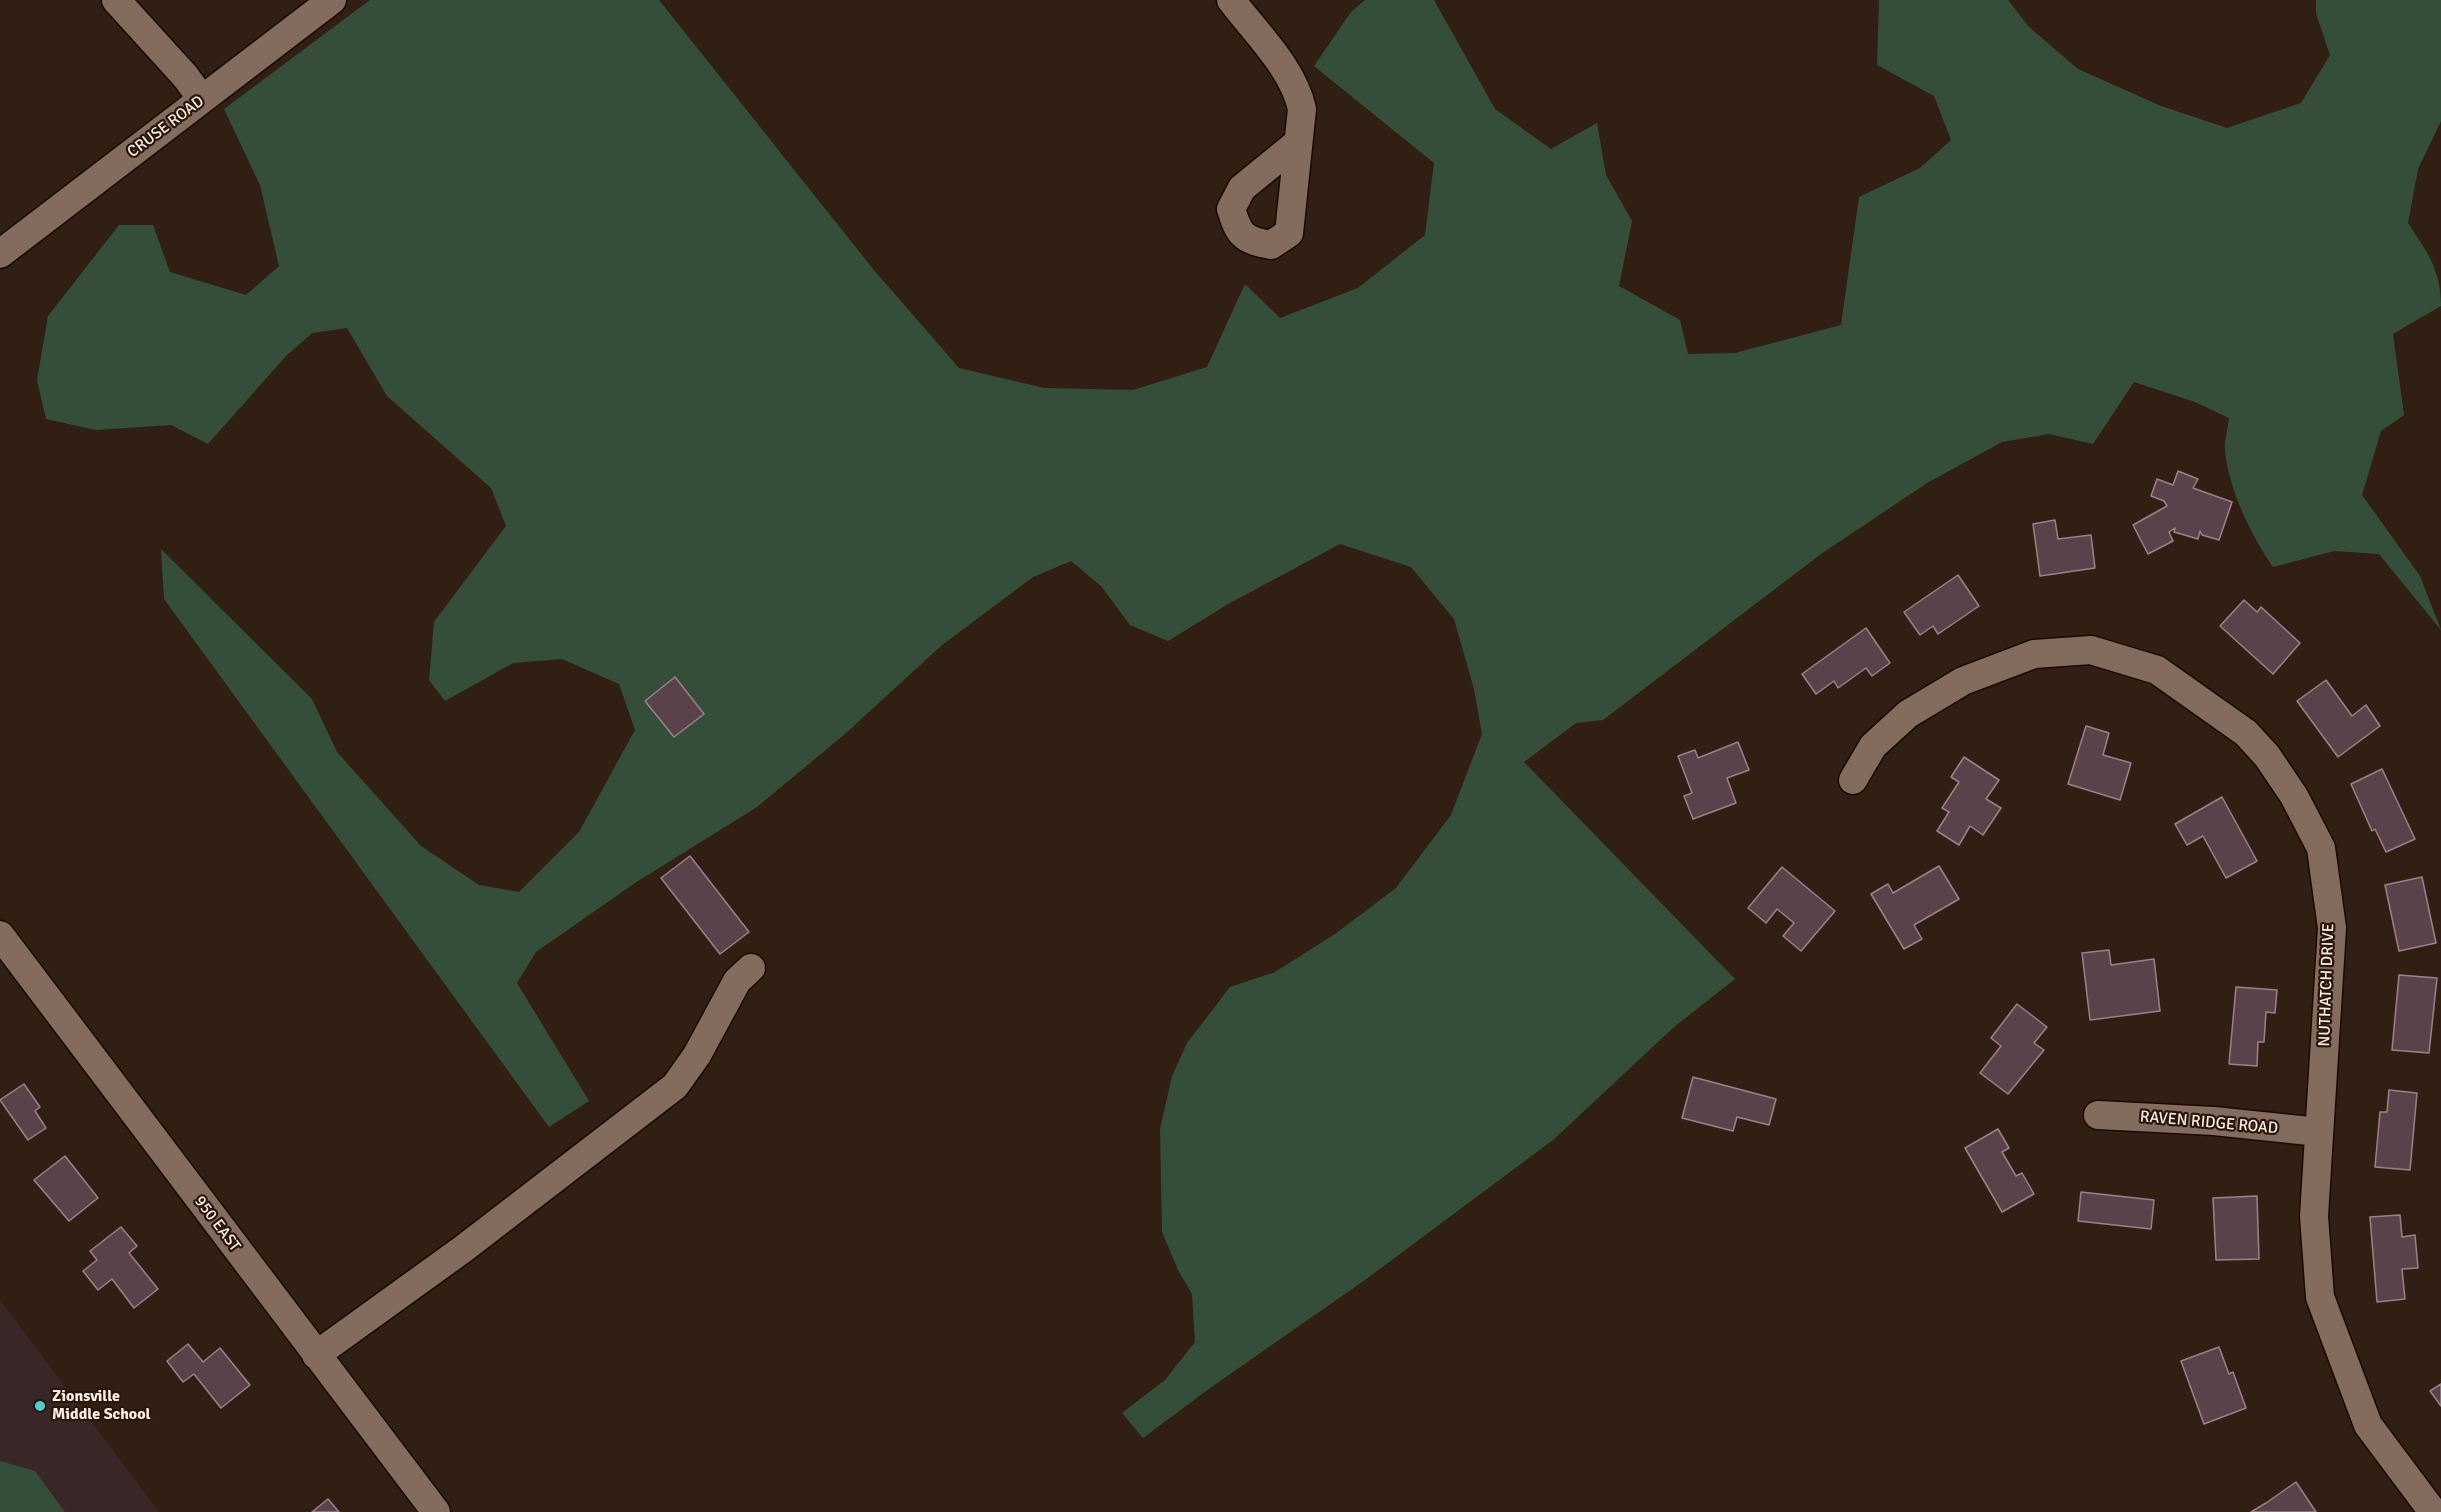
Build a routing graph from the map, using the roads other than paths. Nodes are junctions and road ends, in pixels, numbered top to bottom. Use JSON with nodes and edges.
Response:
{"nodes":[{"id":1,"x":116,"y":0,"type":"edge"},
{"id":2,"x":332,"y":0,"type":"edge"},
{"id":3,"x":1231,"y":0,"type":"edge"},
{"id":4,"x":202,"y":99,"type":"junction"},
{"id":5,"x":1296,"y":144,"type":"dead end"},
{"id":6,"x":0,"y":254,"type":"edge"},
{"id":7,"x":1853,"y":780,"type":"dead end"},
{"id":8,"x":0,"y":935,"type":"edge"},
{"id":9,"x":751,"y":968,"type":"dead end"},
{"id":10,"x":2098,"y":1115,"type":"dead end"},
{"id":11,"x":2319,"y":1132,"type":"junction"},
{"id":12,"x":316,"y":1355,"type":"junction"},
{"id":13,"x":436,"y":1512,"type":"edge"},
{"id":14,"x":2433,"y":1512,"type":"edge"}],
"edges":[{"from":1,"to":4,"type":"street"},
{"from":2,"to":4,"type":"street","name":"CRUSE ROAD"},
{"from":3,"to":5,"type":"street"},
{"from":4,"to":6,"type":"street","name":"CRUSE ROAD"},
{"from":7,"to":11,"type":"street","name":"NUTHATCH DRIVE"},
{"from":8,"to":12,"type":"street","name":"950 EAST"},
{"from":9,"to":12,"type":"street"},
{"from":10,"to":11,"type":"street","name":"RAVEN RIDGE ROAD"},
{"from":11,"to":14,"type":"street","name":"NUTHATCH DRIVE"},
{"from":12,"to":13,"type":"street","name":"950 EAST"}]}
